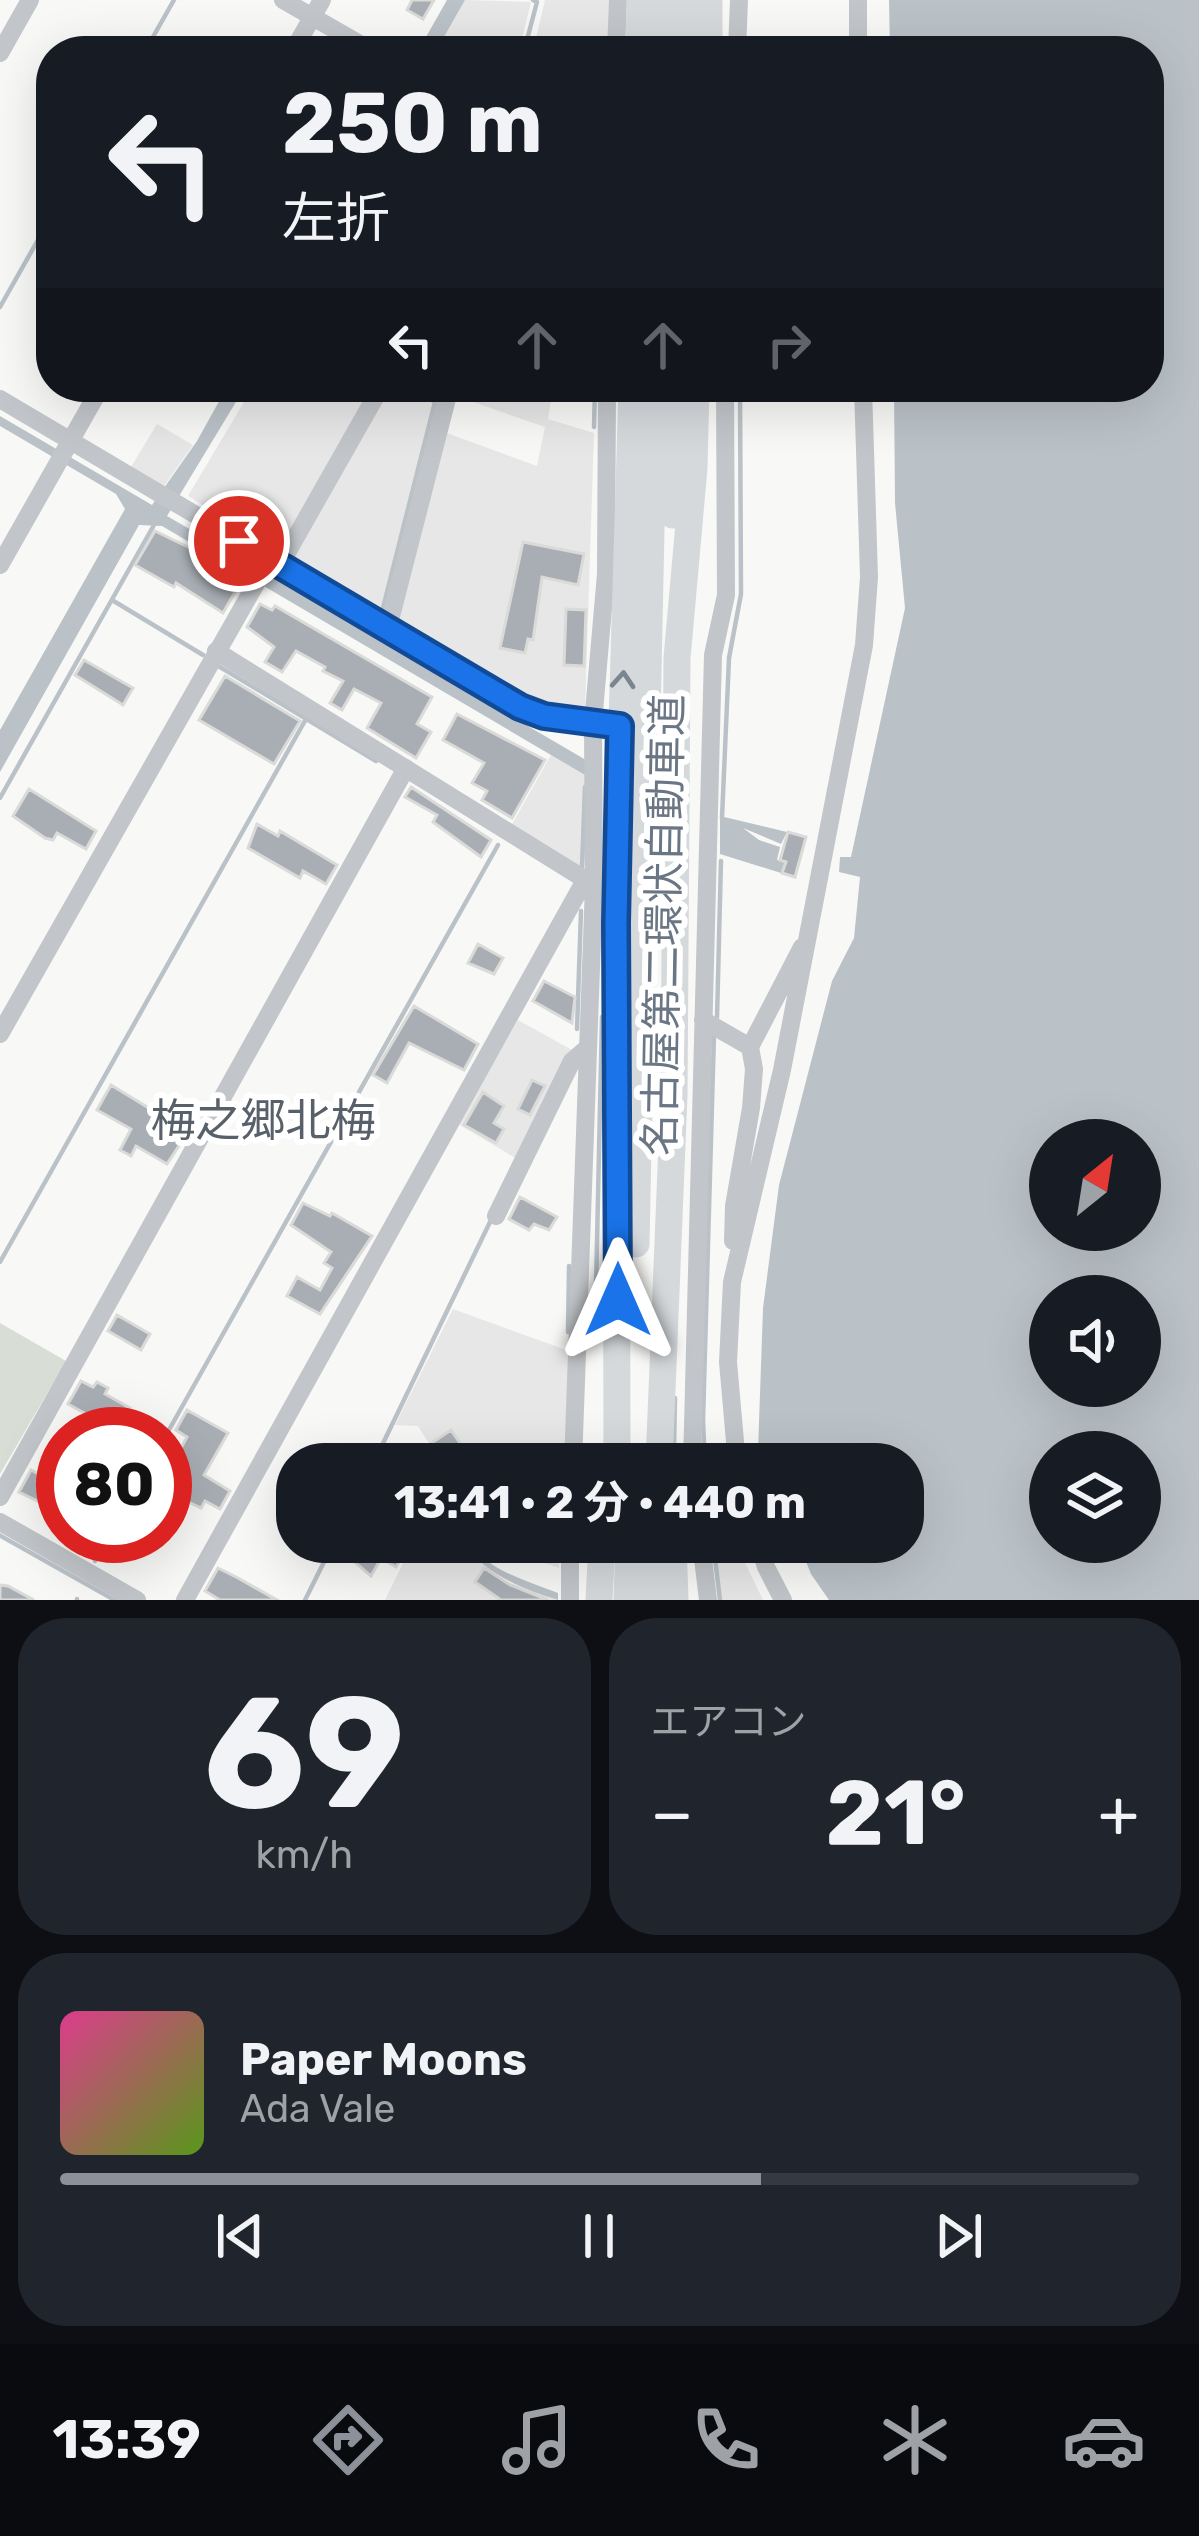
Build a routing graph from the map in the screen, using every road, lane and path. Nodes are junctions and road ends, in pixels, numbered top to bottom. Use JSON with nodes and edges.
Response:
{"nodes":[{"id":1,"x":30,"y":0,"type":"edge"},
{"id":2,"x":283,"y":0,"type":"edge"},
{"id":3,"x":618,"y":0,"type":"edge"},
{"id":4,"x":640,"y":0,"type":"edge"},
{"id":5,"x":662,"y":0,"type":"edge"},
{"id":6,"x":685,"y":0,"type":"edge"},
{"id":7,"x":709,"y":0,"type":"edge"},
{"id":8,"x":739,"y":0,"type":"edge"},
{"id":9,"x":858,"y":0,"type":"edge"},
{"id":10,"x":317,"y":8,"type":"edge"},
{"id":11,"x":301,"y":36,"type":"edge"},
{"id":12,"x":353,"y":36,"type":"edge"},
{"id":13,"x":617,"y":36,"type":"edge"},
{"id":14,"x":639,"y":36,"type":"edge"},
{"id":15,"x":661,"y":36,"type":"edge"},
{"id":16,"x":684,"y":36,"type":"edge"},
{"id":17,"x":709,"y":36,"type":"edge"},
{"id":18,"x":738,"y":36,"type":"edge"},
{"id":19,"x":858,"y":36,"type":"edge"},
{"id":20,"x":0,"y":53,"type":"edge"},
{"id":21,"x":0,"y":399,"type":"edge"},
{"id":22,"x":92,"y":402,"type":"edge"},
{"id":23,"x":372,"y":402,"type":"edge"},
{"id":24,"x":446,"y":402,"type":"edge"},
{"id":25,"x":607,"y":402,"type":"edge"},
{"id":26,"x":632,"y":402,"type":"edge"},
{"id":27,"x":654,"y":402,"type":"edge"},
{"id":28,"x":677,"y":402,"type":"edge"},
{"id":29,"x":696,"y":402,"type":"edge"},
{"id":30,"x":725,"y":402,"type":"edge"},
{"id":31,"x":863,"y":402,"type":"edge"},
{"id":32,"x":65,"y":450,"type":"junction"},
{"id":33,"x":272,"y":564,"type":"junction"},
{"id":34,"x":0,"y":565,"type":"edge"},
{"id":35,"x":606,"y":574,"type":"junction"},
{"id":36,"x":628,"y":603,"type":"junction"},
{"id":37,"x":388,"y":628,"type":"junction"},
{"id":38,"x":216,"y":651,"type":"junction"},
{"id":39,"x":606,"y":724,"type":"junction"},
{"id":40,"x":677,"y":732,"type":"junction"},
{"id":41,"x":712,"y":735,"type":"junction"},
{"id":42,"x":406,"y":768,"type":"junction"},
{"id":43,"x":677,"y":852,"type":"junction"},
{"id":44,"x":707,"y":880,"type":"junction"},
{"id":45,"x":589,"y":883,"type":"junction"},
{"id":46,"x":616,"y":923,"type":"junction"},
{"id":47,"x":811,"y":933,"type":"junction"},
{"id":48,"x":588,"y":1008,"type":"junction"},
{"id":49,"x":703,"y":1020,"type":"junction"},
{"id":50,"x":0,"y":1034,"type":"edge"},
{"id":51,"x":750,"y":1047,"type":"junction"},
{"id":52,"x":586,"y":1049,"type":"junction"},
{"id":53,"x":648,"y":1199,"type":"junction"},
{"id":54,"x":496,"y":1216,"type":"dead end"},
{"id":55,"x":732,"y":1282,"type":"junction"},
{"id":56,"x":574,"y":1443,"type":"edge"},
{"id":57,"x":609,"y":1443,"type":"edge"},
{"id":58,"x":617,"y":1443,"type":"edge"},
{"id":59,"x":632,"y":1443,"type":"edge"},
{"id":60,"x":655,"y":1443,"type":"edge"},
{"id":61,"x":657,"y":1443,"type":"edge"},
{"id":62,"x":672,"y":1443,"type":"edge"},
{"id":63,"x":693,"y":1443,"type":"edge"},
{"id":64,"x":735,"y":1443,"type":"edge"},
{"id":65,"x":0,"y":1497,"type":"edge"},
{"id":66,"x":0,"y":1522,"type":"edge"},
{"id":67,"x":572,"y":1563,"type":"edge"},
{"id":68,"x":589,"y":1563,"type":"edge"},
{"id":69,"x":606,"y":1563,"type":"edge"},
{"id":70,"x":614,"y":1563,"type":"edge"},
{"id":71,"x":623,"y":1563,"type":"edge"},
{"id":72,"x":654,"y":1563,"type":"edge"},
{"id":73,"x":674,"y":1563,"type":"edge"},
{"id":74,"x":704,"y":1563,"type":"edge"},
{"id":75,"x":765,"y":1563,"type":"edge"},
{"id":76,"x":613,"y":1596,"type":"edge"},
{"id":77,"x":137,"y":1600,"type":"edge"},
{"id":78,"x":185,"y":1600,"type":"edge"},
{"id":79,"x":570,"y":1600,"type":"edge"},
{"id":80,"x":653,"y":1600,"type":"edge"},
{"id":81,"x":675,"y":1600,"type":"edge"},
{"id":82,"x":708,"y":1600,"type":"edge"},
{"id":83,"x":783,"y":1600,"type":"edge"}],
"edges":[{"from":1,"to":20,"type":"street"},
{"from":2,"to":10,"type":"street"},
{"from":3,"to":13,"type":"street"},
{"from":4,"to":14,"type":"highway"},
{"from":5,"to":15,"type":"highway"},
{"from":6,"to":16,"type":"highway"},
{"from":7,"to":17,"type":"highway"},
{"from":8,"to":18,"type":"street"},
{"from":9,"to":19,"type":"street"},
{"from":10,"to":11,"type":"street"},
{"from":10,"to":12,"type":"street"},
{"from":21,"to":32,"type":"street"},
{"from":22,"to":32,"type":"street"},
{"from":23,"to":33,"type":"street"},
{"from":24,"to":37,"type":"street"},
{"from":25,"to":35,"type":"street"},
{"from":26,"to":36,"type":"highway"},
{"from":27,"to":53,"type":"highway","name":"名古屋第二環状自動車道"},
{"from":28,"to":53,"type":"highway","name":"名古屋第二環状自動車道"},
{"from":29,"to":40,"type":"highway"},
{"from":30,"to":41,"type":"street"},
{"from":31,"to":47,"type":"street"},
{"from":32,"to":33,"type":"street"},
{"from":32,"to":34,"type":"street"},
{"from":33,"to":37,"type":"street"},
{"from":33,"to":38,"type":"street"},
{"from":35,"to":36,"type":"street"},
{"from":35,"to":39,"type":"street"},
{"from":39,"to":36,"type":"highway","one_way":true},
{"from":37,"to":39,"type":"street"},
{"from":38,"to":42,"type":"street"},
{"from":38,"to":50,"type":"street"},
{"from":39,"to":40,"type":"street"},
{"from":39,"to":45,"type":"street"},
{"from":39,"to":46,"type":"highway"},
{"from":40,"to":41,"type":"street"},
{"from":40,"to":43,"type":"highway"},
{"from":41,"to":44,"type":"street"},
{"from":42,"to":45,"type":"street"},
{"from":42,"to":65,"type":"street"},
{"from":43,"to":44,"type":"street"},
{"from":43,"to":61,"type":"highway"},
{"from":44,"to":49,"type":"street"},
{"from":45,"to":48,"type":"street"},
{"from":45,"to":78,"type":"street"},
{"from":46,"to":48,"type":"street"},
{"from":46,"to":58,"type":"highway"},
{"from":47,"to":51,"type":"street"},
{"from":47,"to":55,"type":"street"},
{"from":48,"to":52,"type":"street"},
{"from":49,"to":51,"type":"street"},
{"from":49,"to":63,"type":"street"},
{"from":51,"to":55,"type":"street"},
{"from":52,"to":54,"type":"street"},
{"from":52,"to":56,"type":"street"},
{"from":53,"to":57,"type":"highway"},
{"from":53,"to":59,"type":"highway","name":"名古屋第二環状自動車道"},
{"from":53,"to":60,"type":"highway","name":"名古屋第二環状自動車道"},
{"from":53,"to":62,"type":"highway"},
{"from":55,"to":64,"type":"street"},
{"from":66,"to":77,"type":"street"},
{"from":67,"to":79,"type":"street"},
{"from":68,"to":76,"type":"street"},
{"from":69,"to":76,"type":"highway"},
{"from":70,"to":76,"type":"highway"},
{"from":71,"to":76,"type":"highway"},
{"from":72,"to":80,"type":"highway"},
{"from":73,"to":81,"type":"highway"},
{"from":74,"to":82,"type":"street"},
{"from":75,"to":83,"type":"street"}]}
